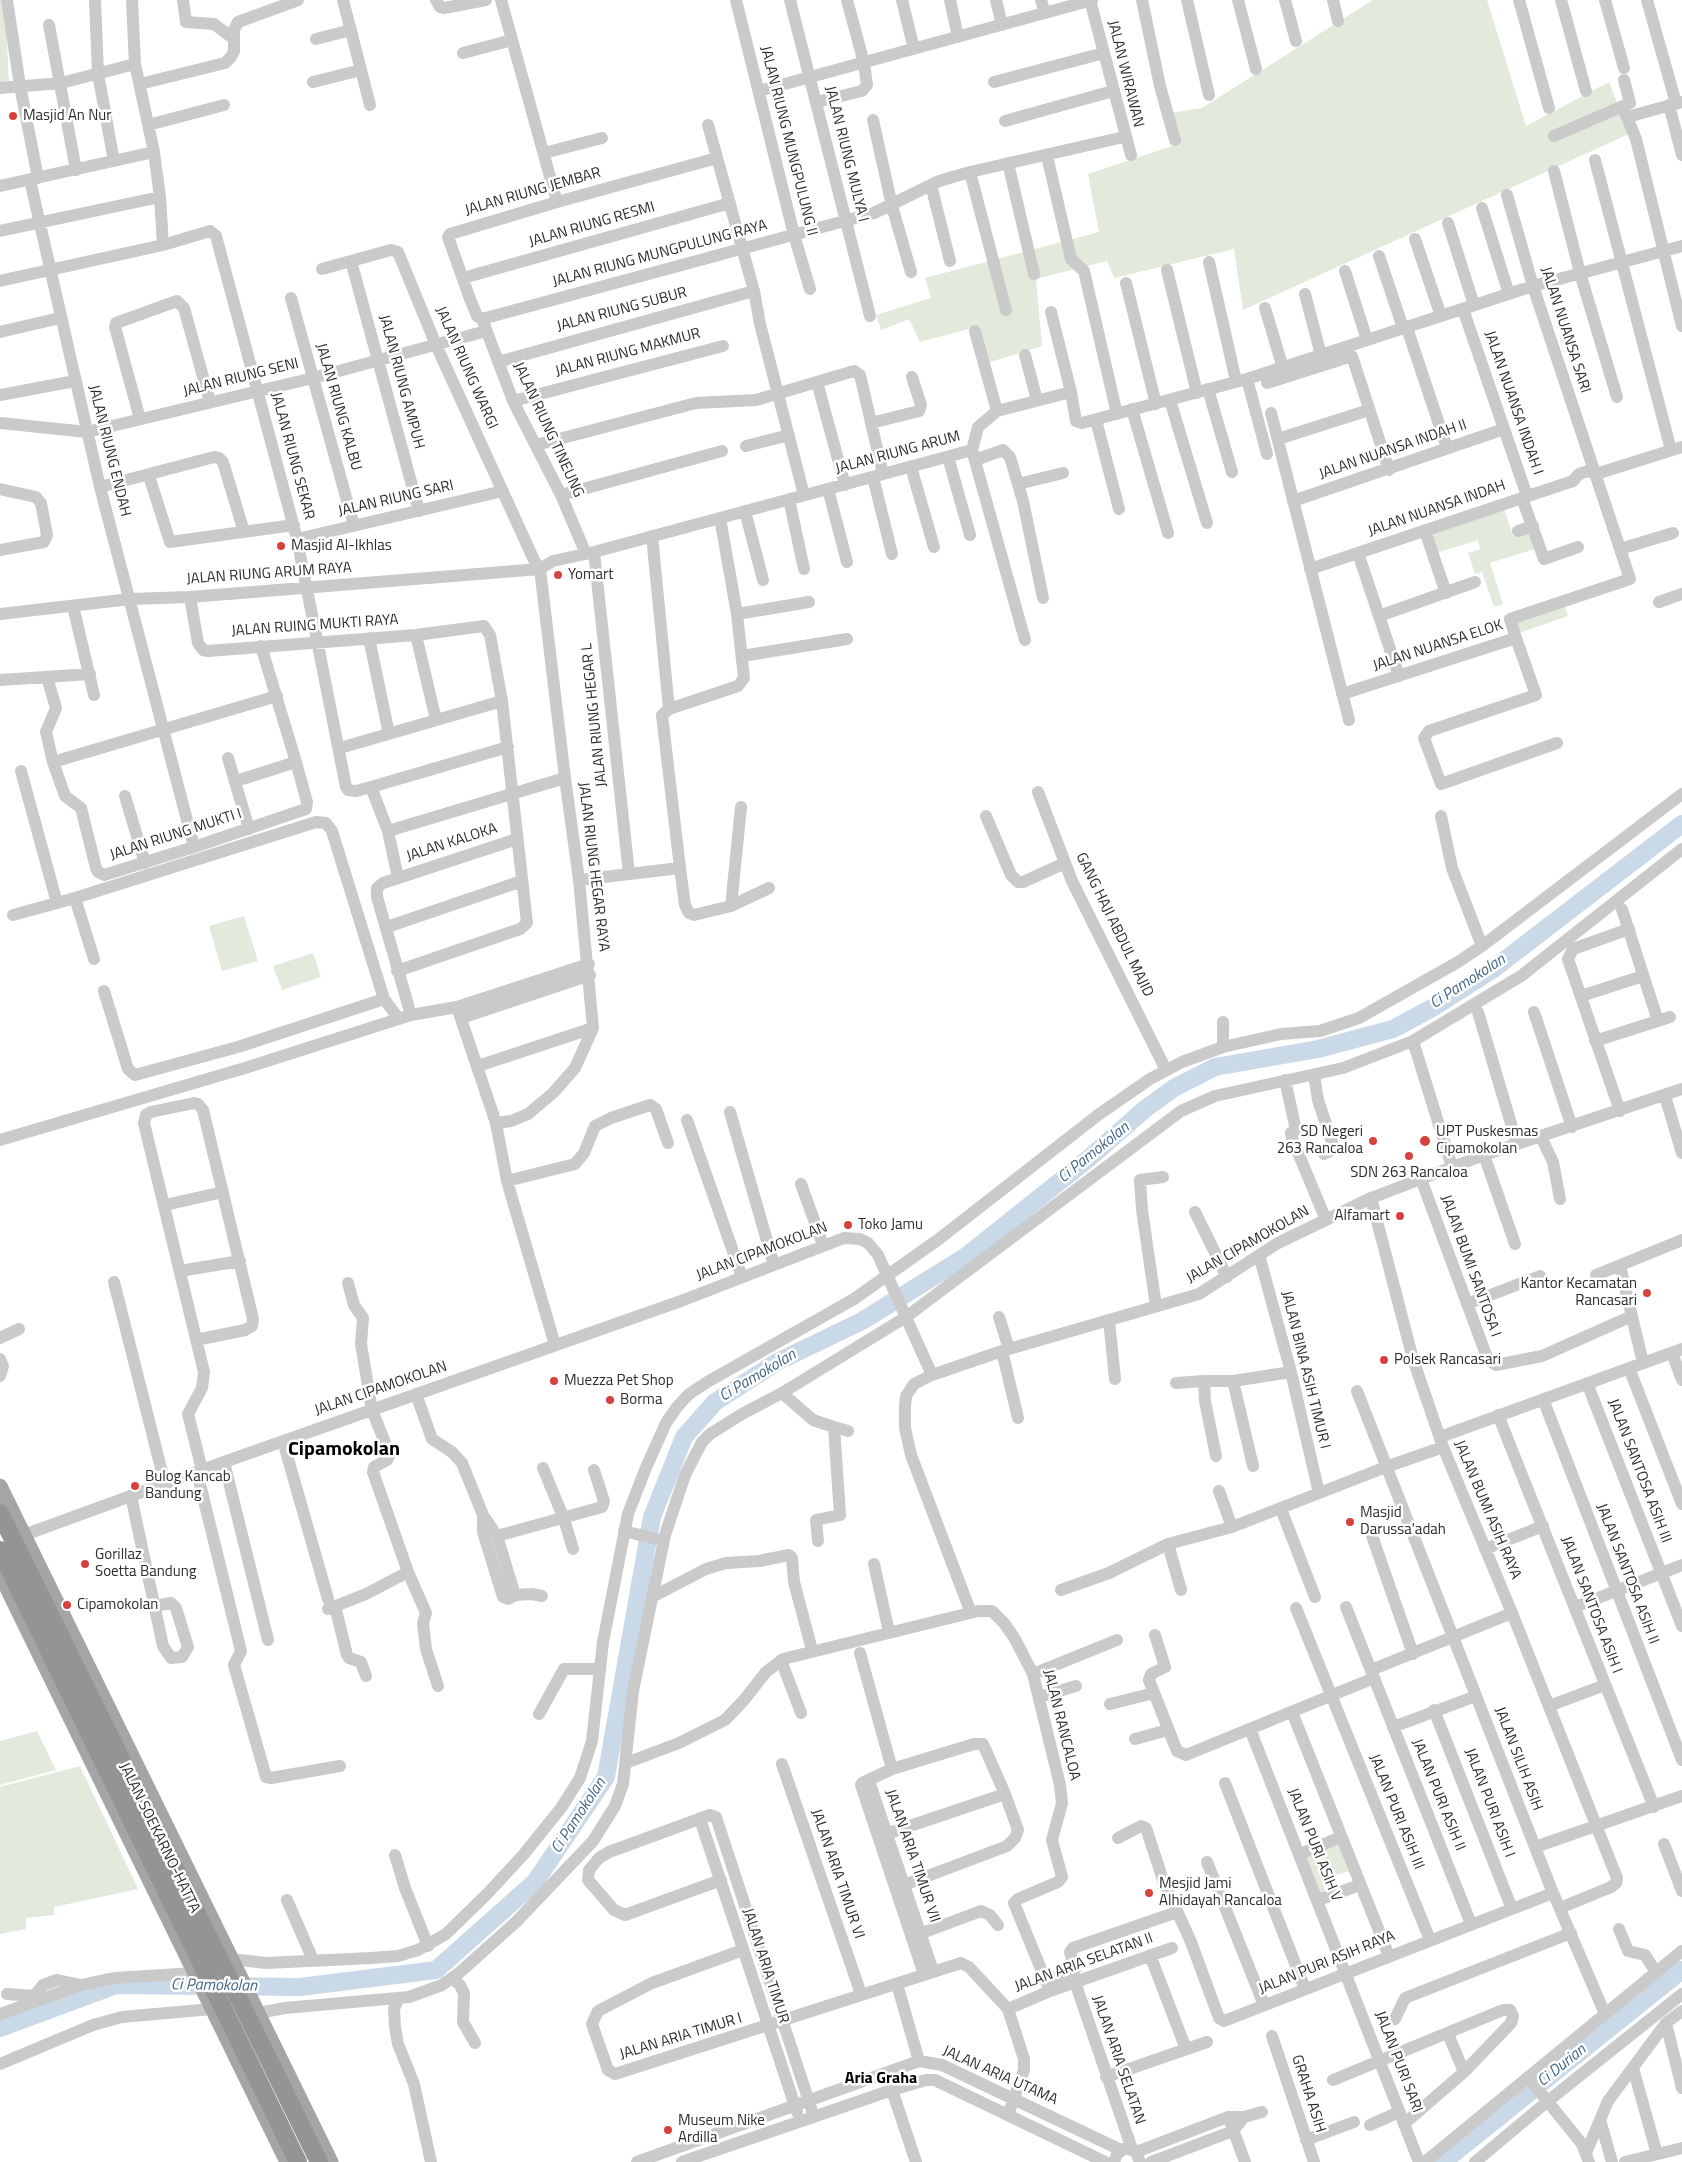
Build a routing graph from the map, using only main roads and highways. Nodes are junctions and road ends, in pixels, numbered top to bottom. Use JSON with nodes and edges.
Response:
{"nodes":[{"id":1,"x":0,"y":1486,"type":"edge"},
{"id":2,"x":0,"y":1513,"type":"edge"},
{"id":3,"x":0,"y":1550,"type":"edge"},
{"id":4,"x":0,"y":1574,"type":"edge"},
{"id":5,"x":133,"y":1759,"type":"junction"},
{"id":6,"x":140,"y":1799,"type":"junction"},
{"id":7,"x":178,"y":1937,"type":"joint"},
{"id":8,"x":233,"y":1970,"type":"junction"},
{"id":9,"x":200,"y":1973,"type":"junction"},
{"id":10,"x":214,"y":2004,"type":"junction"},
{"id":11,"x":250,"y":2006,"type":"junction"},
{"id":12,"x":287,"y":2162,"type":"edge"},
{"id":13,"x":298,"y":2162,"type":"edge"},
{"id":14,"x":318,"y":2162,"type":"edge"},
{"id":15,"x":331,"y":2162,"type":"edge"}],
"edges":[{"from":1,"to":5,"type":"main road","name":"JALAN SOEKARNO-HATTA"},
{"from":2,"to":6,"type":"highway","name":"JALAN SOEKARNO-HATTA"},
{"from":3,"to":9,"type":"highway","name":"JALAN SOEKARNO-HATTA"},
{"from":4,"to":7,"type":"main road","name":"JALAN SOEKARNO-HATTA"},
{"from":5,"to":6,"type":"highway"},
{"from":5,"to":8,"type":"main road","name":"JALAN SOEKARNO-HATTA"},
{"from":6,"to":8,"type":"highway","name":"JALAN SOEKARNO-HATTA"},
{"from":7,"to":9,"type":"highway"},
{"from":8,"to":11,"type":"highway","name":"JALAN SOEKARNO-HATTA"},
{"from":9,"to":10,"type":"highway","name":"JALAN SOEKARNO-HATTA"},
{"from":10,"to":12,"type":"main road","name":"JALAN SOEKARNO-HATTA"},
{"from":10,"to":13,"type":"highway","name":"JALAN SOEKARNO-HATTA"},
{"from":11,"to":14,"type":"highway","name":"JALAN SOEKARNO-HATTA"},
{"from":11,"to":15,"type":"main road","name":"JALAN SOEKARNO-HATTA"}]}
